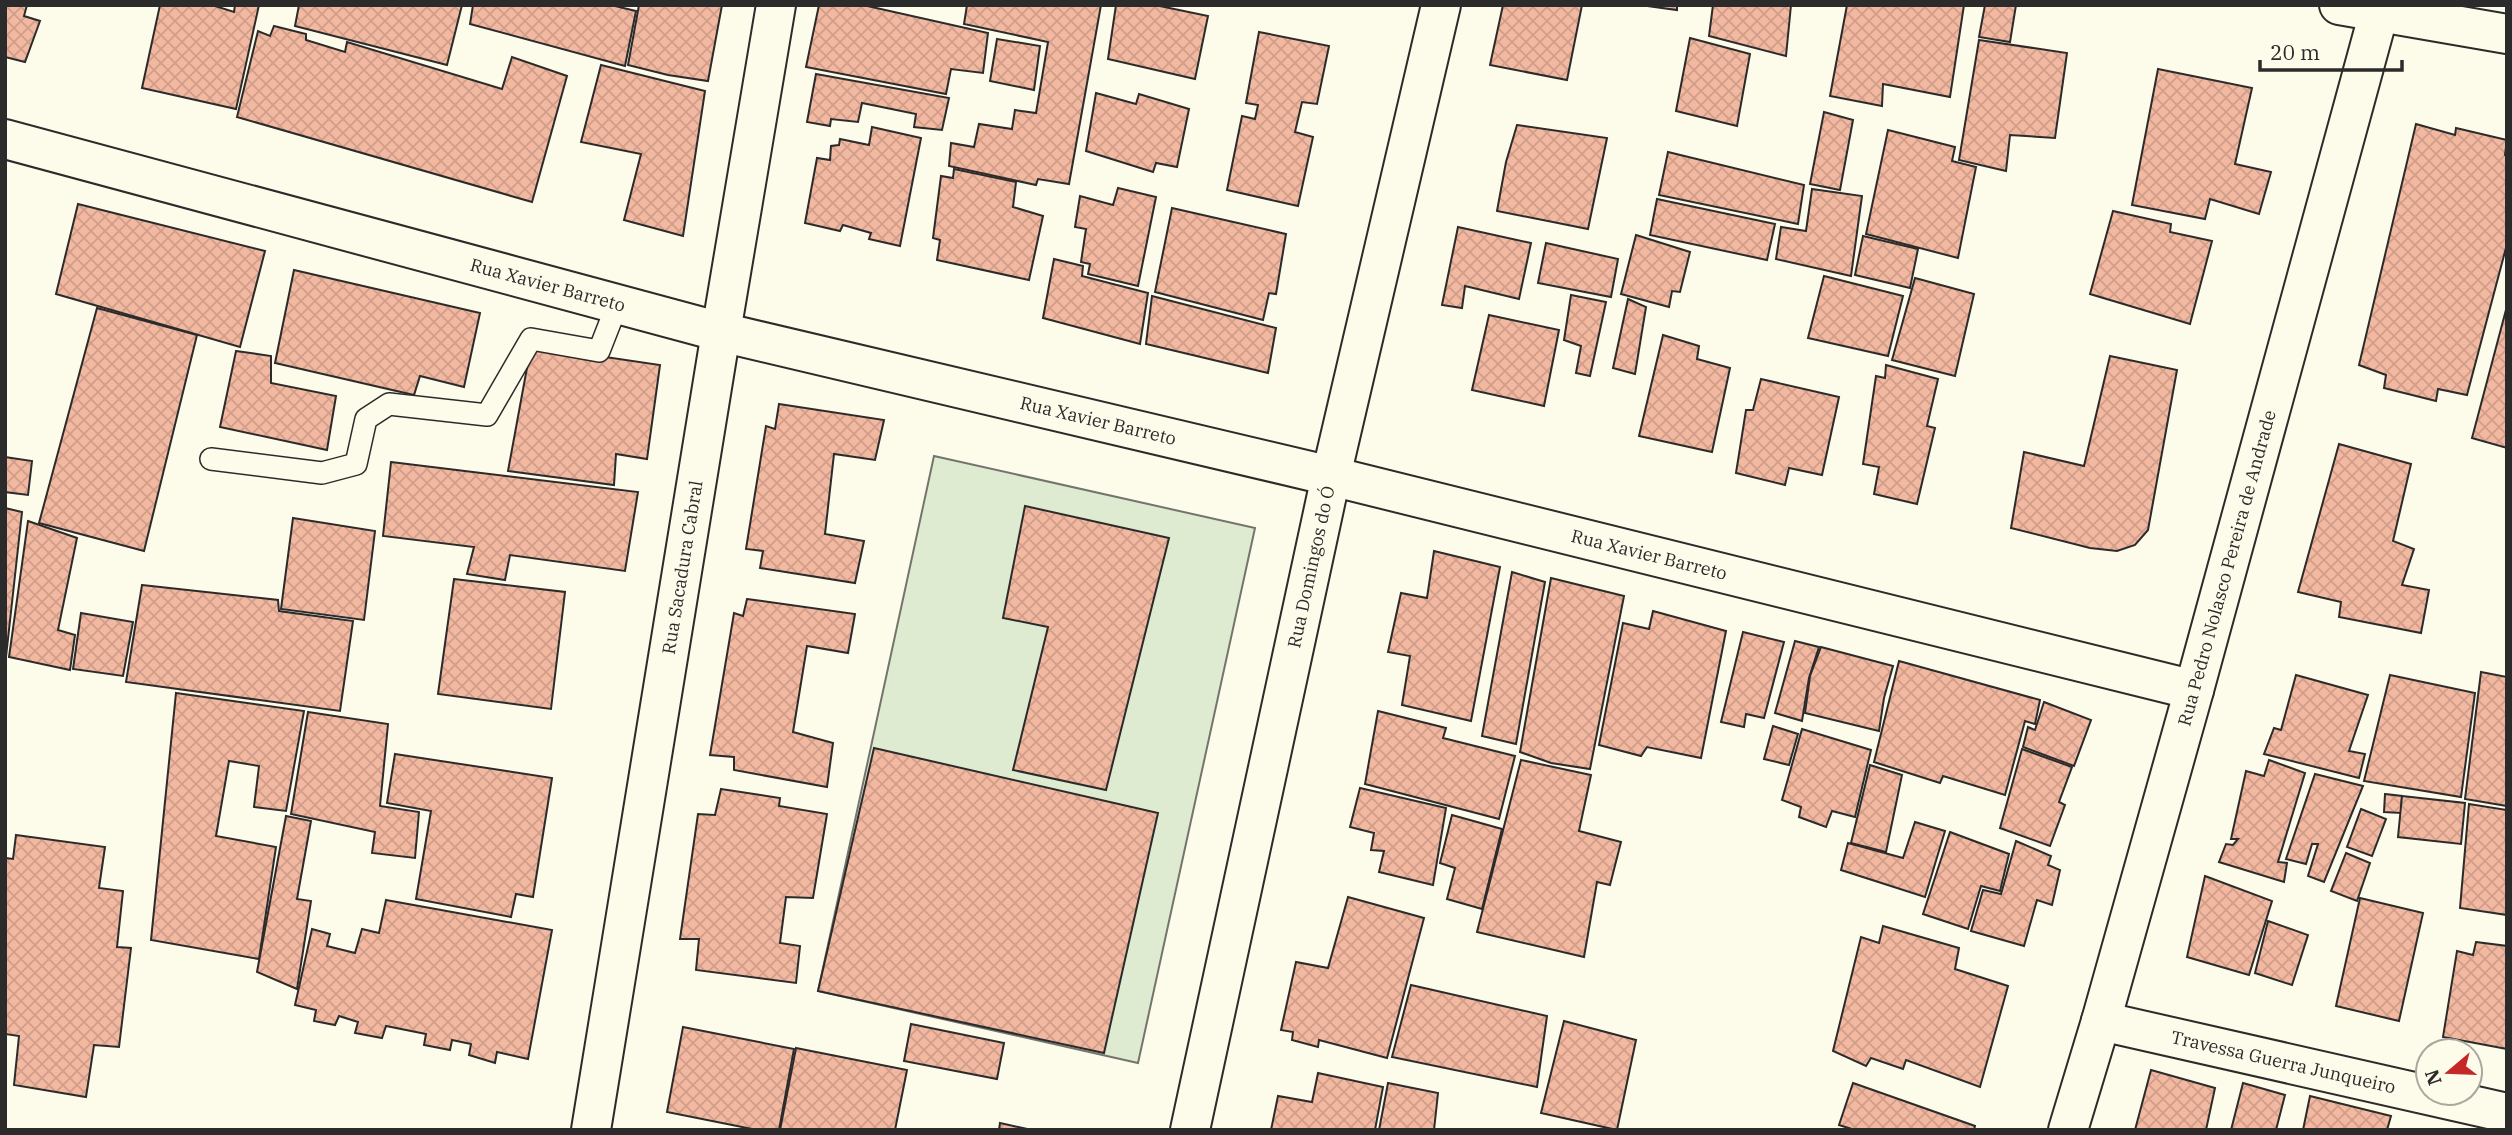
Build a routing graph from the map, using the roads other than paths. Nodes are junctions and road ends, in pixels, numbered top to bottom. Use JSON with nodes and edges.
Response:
{"nodes":[{"id":1,"x":776,"y":5,"type":"edge"},
{"id":2,"x":1441,"y":5,"type":"edge"},
{"id":3,"x":2339,"y":5,"type":"edge"},
{"id":4,"x":2381,"y":9,"type":"edge"},
{"id":5,"x":2507,"y":34,"type":"edge"},
{"id":6,"x":5,"y":139,"type":"edge"},
{"id":7,"x":618,"y":304,"type":"junction"},
{"id":8,"x":720,"y":332,"type":"junction"},
{"id":9,"x":211,"y":459,"type":"dead end"},
{"id":10,"x":1331,"y":477,"type":"junction"},
{"id":11,"x":2194,"y":690,"type":"junction"},
{"id":12,"x":2101,"y":1021,"type":"junction"},
{"id":13,"x":2507,"y":1113,"type":"edge"},
{"id":14,"x":591,"y":1130,"type":"edge"},
{"id":15,"x":1189,"y":1130,"type":"edge"},
{"id":16,"x":2068,"y":1130,"type":"edge"}],
"edges":[{"from":1,"to":8,"type":"street","name":"Rua Sacadura Cabral"},
{"from":2,"to":10,"type":"street","name":"Rua Domingos do Ó"},
{"from":3,"to":4,"type":"street"},
{"from":4,"to":5,"type":"street"},
{"from":4,"to":11,"type":"street","name":"Rua Pedro Nolasco Pereira de Andrade"},
{"from":6,"to":7,"type":"street","name":"Rua Xavier Barreto"},
{"from":7,"to":8,"type":"street","name":"Rua Xavier Barreto"},
{"from":7,"to":9,"type":"lane"},
{"from":8,"to":10,"type":"street","name":"Rua Xavier Barreto"},
{"from":8,"to":14,"type":"street","name":"Rua Sacadura Cabral"},
{"from":10,"to":11,"type":"street","name":"Rua Xavier Barreto"},
{"from":10,"to":15,"type":"street","name":"Rua Domingos do Ó"},
{"from":11,"to":12,"type":"street","name":"Rua Pedro Nolasco Pereira de Andrade"},
{"from":12,"to":13,"type":"street","name":"Travessa Guerra Junqueiro"},
{"from":12,"to":16,"type":"street","name":"Rua Pedro Nolasco Pereira de Andrade"}]}
